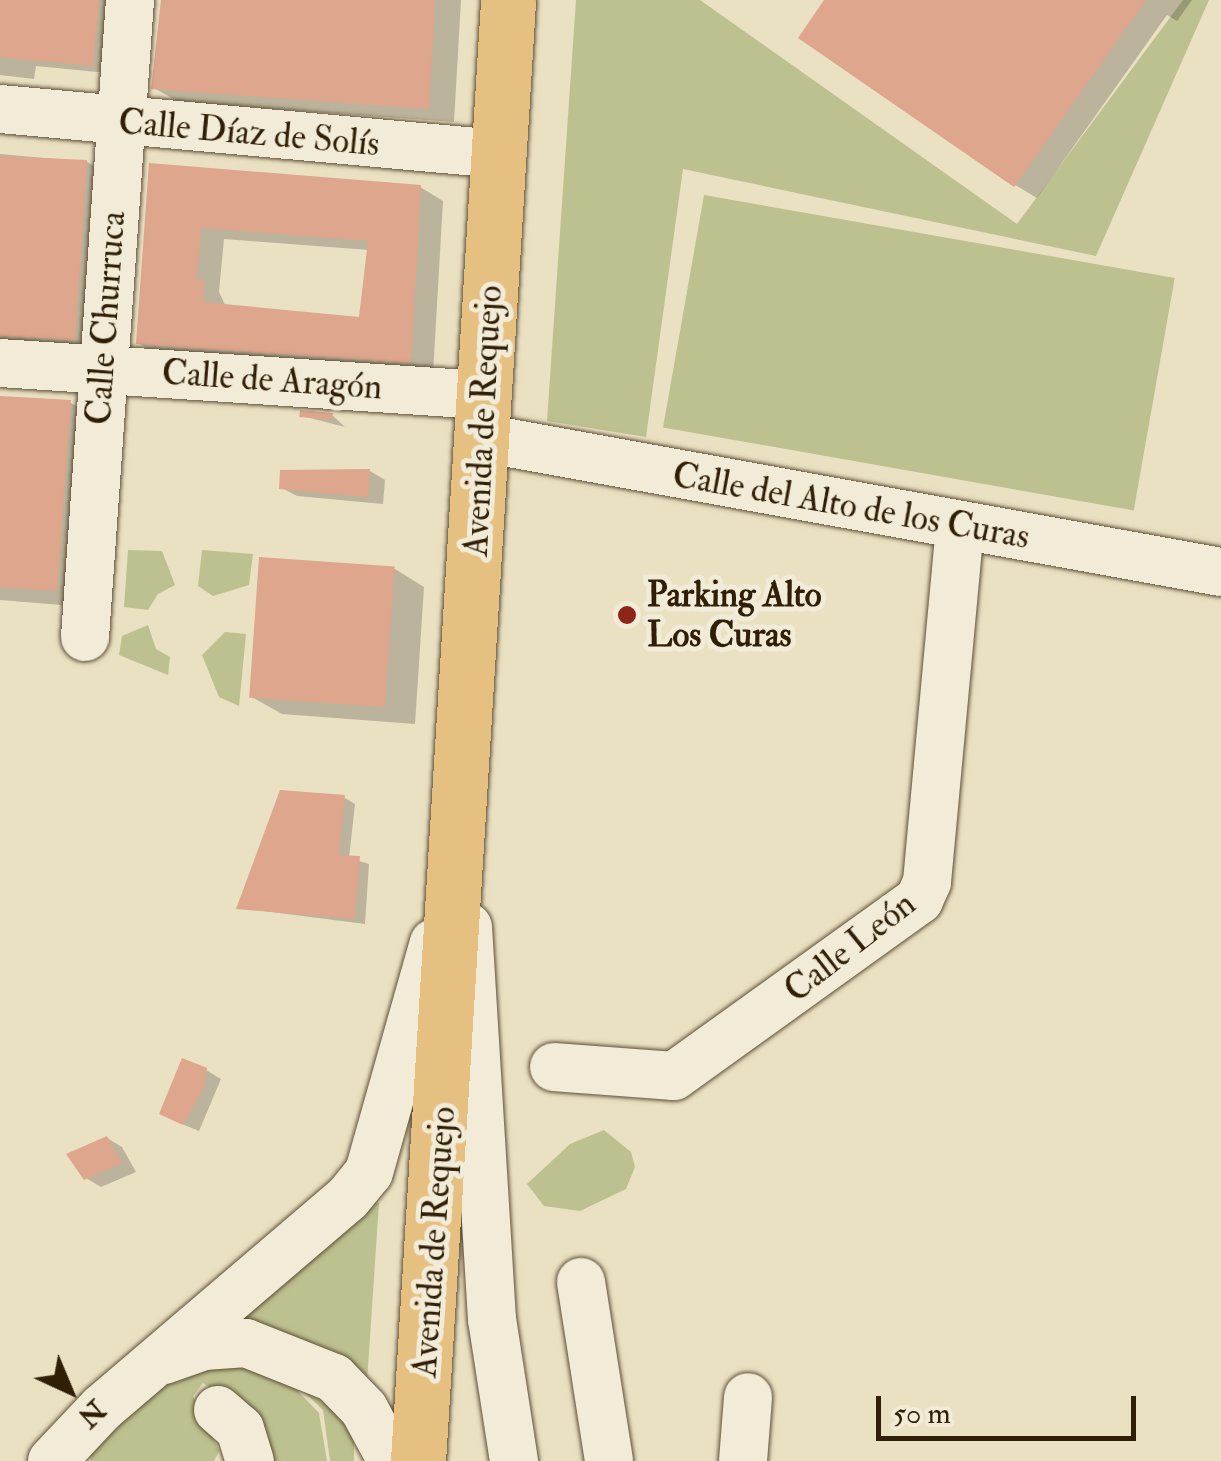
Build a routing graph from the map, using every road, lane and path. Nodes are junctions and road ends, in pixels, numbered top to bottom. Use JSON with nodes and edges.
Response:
{"nodes":[{"id":1,"x":130,"y":0,"type":"edge"},
{"id":2,"x":508,"y":0,"type":"edge"},
{"id":3,"x":0,"y":109,"type":"edge"},
{"id":4,"x":120,"y":123,"type":"junction"},
{"id":5,"x":498,"y":154,"type":"junction"},
{"id":6,"x":0,"y":364,"type":"edge"},
{"id":7,"x":102,"y":367,"type":"junction"},
{"id":8,"x":483,"y":416,"type":"junction"},
{"id":9,"x":960,"y":527,"type":"junction"},
{"id":10,"x":1221,"y":572,"type":"edge"},
{"id":11,"x":85,"y":637,"type":"dead end"},
{"id":12,"x":460,"y":842,"type":"junction"},
{"id":13,"x":554,"y":1068,"type":"dead end"},
{"id":14,"x":581,"y":1282,"type":"dead end"},
{"id":15,"x":152,"y":1364,"type":"junction"},
{"id":16,"x":748,"y":1398,"type":"dead end"},
{"id":17,"x":218,"y":1410,"type":"dead end"},
{"id":18,"x":52,"y":1461,"type":"edge"},
{"id":19,"x":250,"y":1461,"type":"edge"},
{"id":20,"x":392,"y":1461,"type":"edge"},
{"id":21,"x":418,"y":1461,"type":"edge"},
{"id":22,"x":514,"y":1461,"type":"edge"},
{"id":23,"x":609,"y":1461,"type":"edge"},
{"id":24,"x":743,"y":1461,"type":"edge"}],
"edges":[{"from":1,"to":4,"type":"street","name":"Calle Churruca"},
{"from":2,"to":5,"type":"highway","name":"Avenida de Requejo"},
{"from":3,"to":4,"type":"street","name":"Calle Díaz de Solís"},
{"from":4,"to":5,"type":"street","name":"Calle Díaz de Solís"},
{"from":4,"to":7,"type":"street","name":"Calle Churruca"},
{"from":5,"to":8,"type":"highway","name":"Avenida de Requejo"},
{"from":6,"to":7,"type":"street","name":"Calle de Aragón"},
{"from":7,"to":8,"type":"street","name":"Calle de Aragón"},
{"from":7,"to":11,"type":"street","name":"Calle Churruca"},
{"from":8,"to":9,"type":"street","name":"Calle del Alto de los Curas"},
{"from":8,"to":12,"type":"highway","name":"Avenida de Requejo"},
{"from":9,"to":10,"type":"street","name":"Calle del Alto de los Curas"},
{"from":9,"to":13,"type":"street","name":"Calle León"},
{"from":12,"to":15,"type":"street","name":"Avenida de Requejo"},
{"from":12,"to":21,"type":"highway","name":"Avenida de Requejo"},
{"from":12,"to":22,"type":"street"},
{"from":14,"to":23,"type":"street"},
{"from":15,"to":18,"type":"street","name":"Avenida de Requejo"},
{"from":15,"to":20,"type":"street"},
{"from":16,"to":24,"type":"street"},
{"from":17,"to":19,"type":"street"}]}
